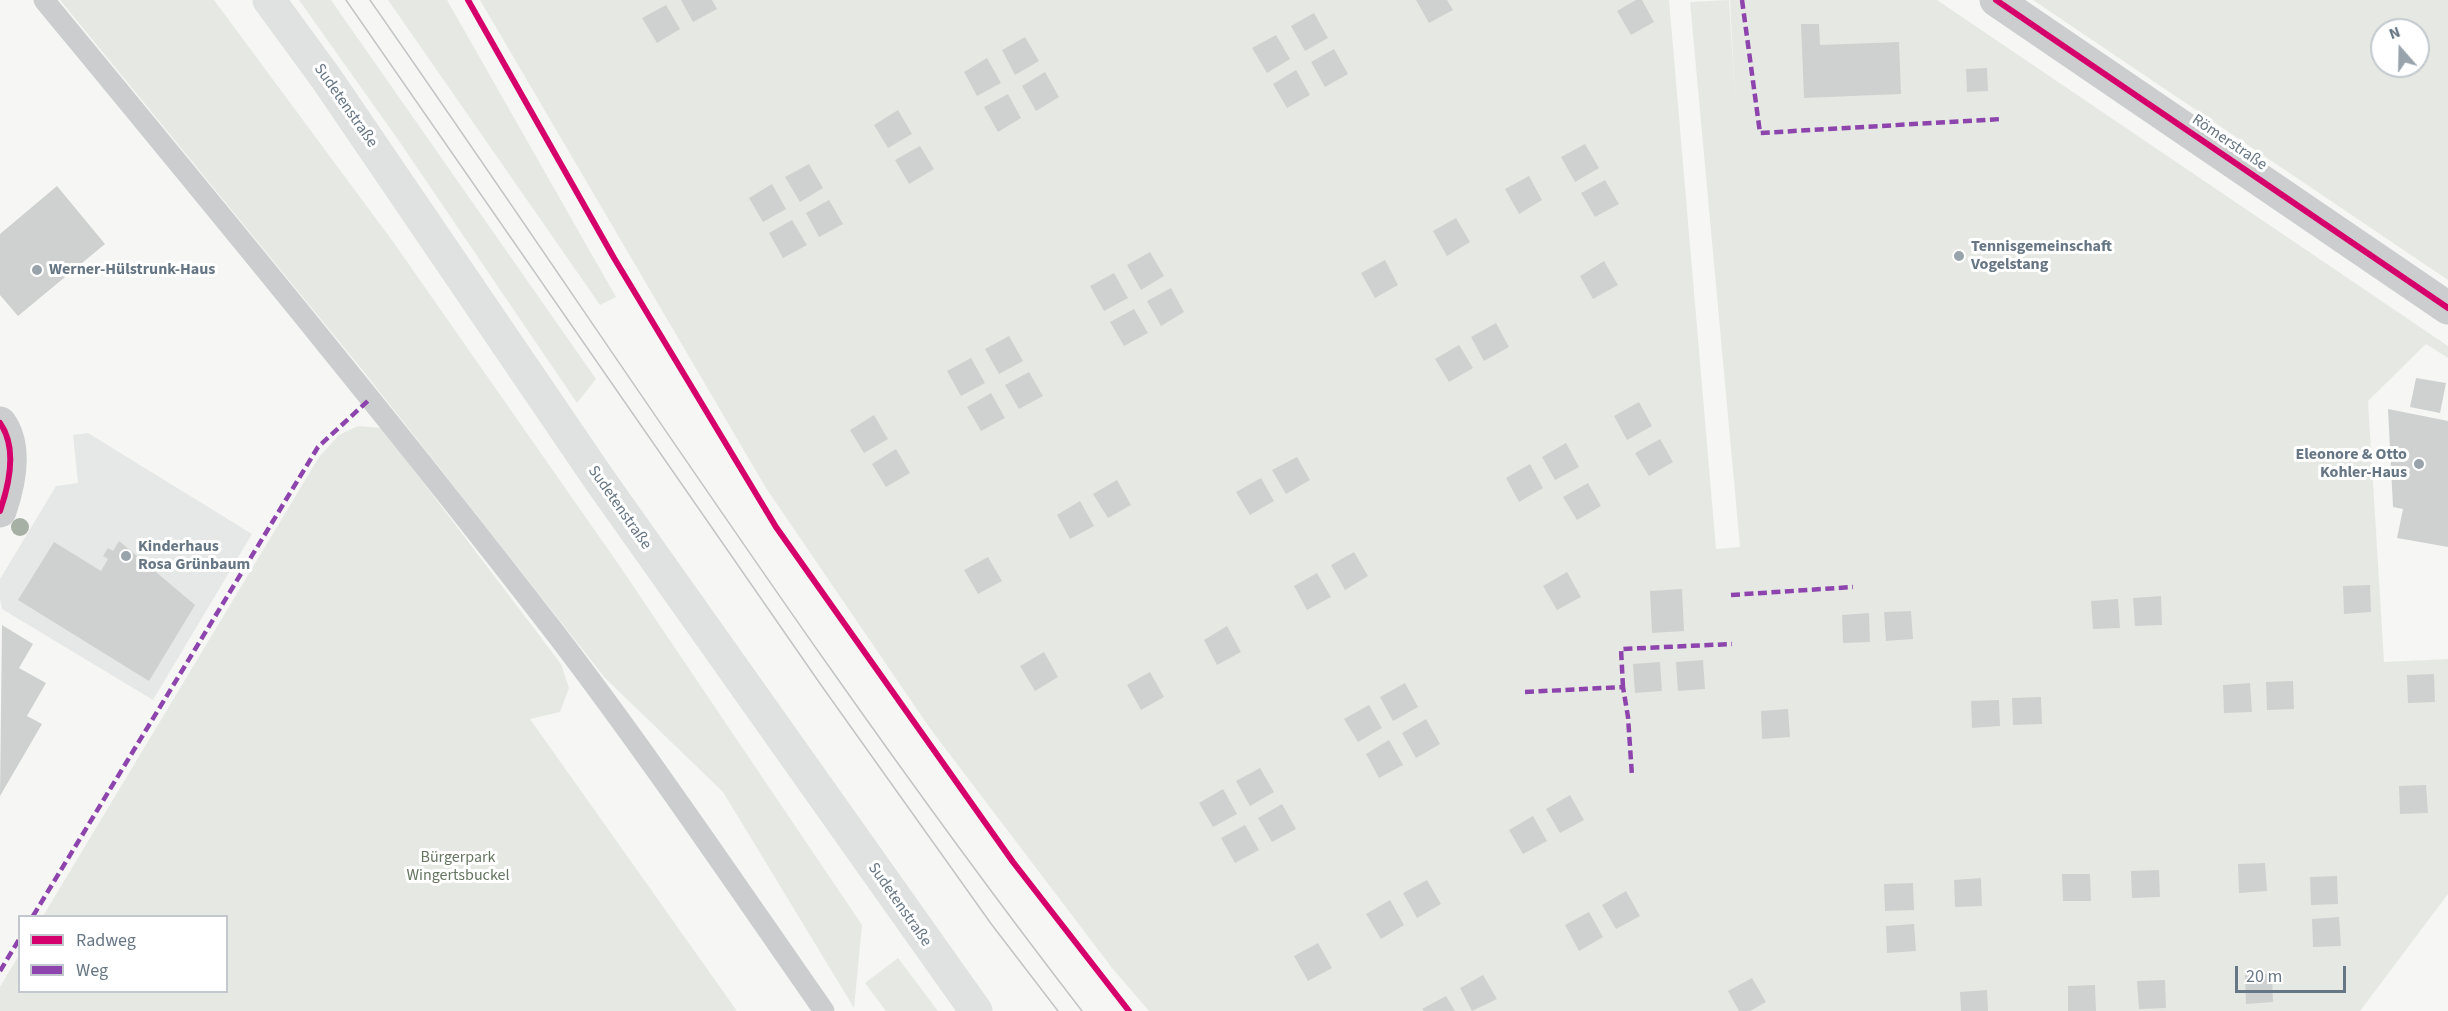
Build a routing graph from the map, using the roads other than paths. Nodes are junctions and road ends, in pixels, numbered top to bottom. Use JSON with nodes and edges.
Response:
{"nodes":[{"id":1,"x":44,"y":0,"type":"edge"},
{"id":2,"x":269,"y":0,"type":"edge"},
{"id":3,"x":1996,"y":0,"type":"edge"},
{"id":4,"x":2448,"y":308,"type":"edge"},
{"id":5,"x":0,"y":423,"type":"edge"},
{"id":6,"x":0,"y":511,"type":"edge"},
{"id":7,"x":824,"y":1011,"type":"edge"},
{"id":8,"x":976,"y":1011,"type":"edge"}],
"edges":[{"from":1,"to":7,"type":"lane"},
{"from":2,"to":8,"type":"main road","name":"Sudetenstraße"},
{"from":3,"to":4,"type":"street","name":"Römerstraße"},
{"from":5,"to":6,"type":"street"}]}
